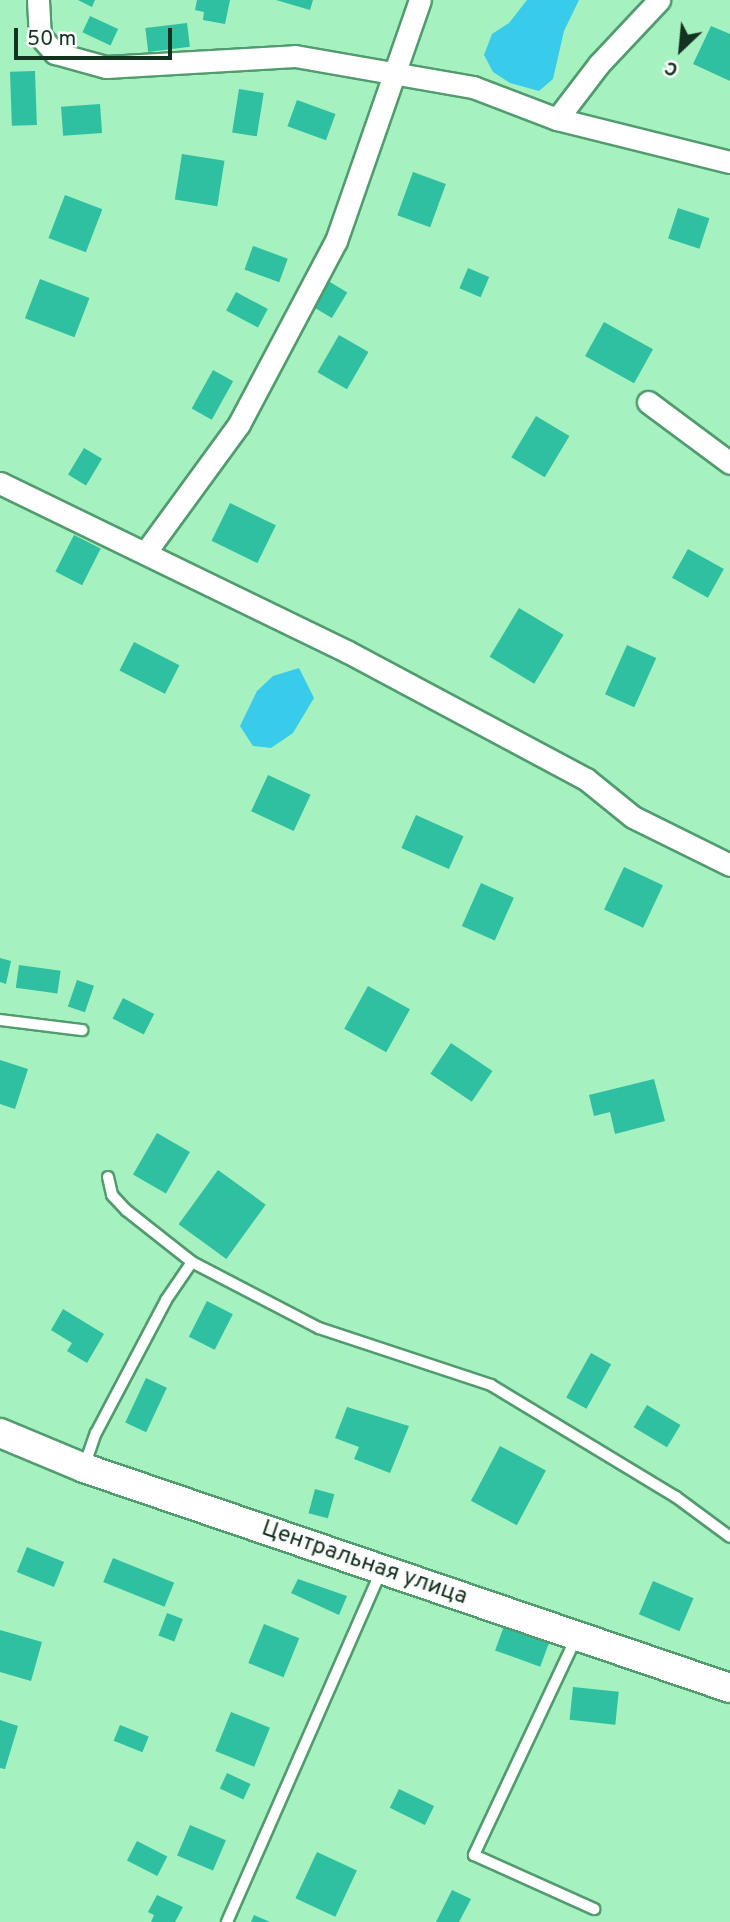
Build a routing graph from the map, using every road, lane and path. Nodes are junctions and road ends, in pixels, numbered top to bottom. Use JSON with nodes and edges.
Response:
{"nodes":[{"id":1,"x":38,"y":0,"type":"edge"},
{"id":2,"x":420,"y":0,"type":"edge"},
{"id":3,"x":659,"y":0,"type":"edge"},
{"id":4,"x":394,"y":71,"type":"junction"},
{"id":5,"x":557,"y":119,"type":"junction"},
{"id":6,"x":730,"y":162,"type":"edge"},
{"id":7,"x":648,"y":402,"type":"dead end"},
{"id":8,"x":730,"y":463,"type":"edge"},
{"id":9,"x":0,"y":483,"type":"edge"},
{"id":10,"x":145,"y":554,"type":"junction"},
{"id":11,"x":730,"y":865,"type":"edge"},
{"id":12,"x":0,"y":1020,"type":"edge"},
{"id":13,"x":82,"y":1030,"type":"dead end"},
{"id":14,"x":108,"y":1177,"type":"dead end"},
{"id":15,"x":192,"y":1262,"type":"junction"},
{"id":16,"x":0,"y":1433,"type":"edge"},
{"id":17,"x":84,"y":1468,"type":"junction"},
{"id":18,"x":730,"y":1537,"type":"edge"},
{"id":19,"x":382,"y":1571,"type":"junction"},
{"id":20,"x":577,"y":1636,"type":"junction"},
{"id":21,"x":730,"y":1688,"type":"edge"},
{"id":22,"x":594,"y":1909,"type":"dead end"},
{"id":23,"x":227,"y":1922,"type":"edge"}],
"edges":[{"from":1,"to":4,"type":"street"},
{"from":2,"to":4,"type":"street"},
{"from":3,"to":5,"type":"street"},
{"from":4,"to":5,"type":"street"},
{"from":4,"to":10,"type":"street"},
{"from":5,"to":6,"type":"street"},
{"from":7,"to":8,"type":"street"},
{"from":9,"to":10,"type":"street"},
{"from":10,"to":11,"type":"street"},
{"from":12,"to":13,"type":"lane"},
{"from":14,"to":15,"type":"lane"},
{"from":15,"to":17,"type":"lane"},
{"from":15,"to":18,"type":"lane"},
{"from":16,"to":17,"type":"street","name":"Центральная улица"},
{"from":17,"to":19,"type":"street","name":"Центральная улица"},
{"from":19,"to":20,"type":"street","name":"Центральная улица"},
{"from":19,"to":23,"type":"lane"},
{"from":20,"to":21,"type":"street","name":"Центральная улица"},
{"from":20,"to":22,"type":"lane"}]}
